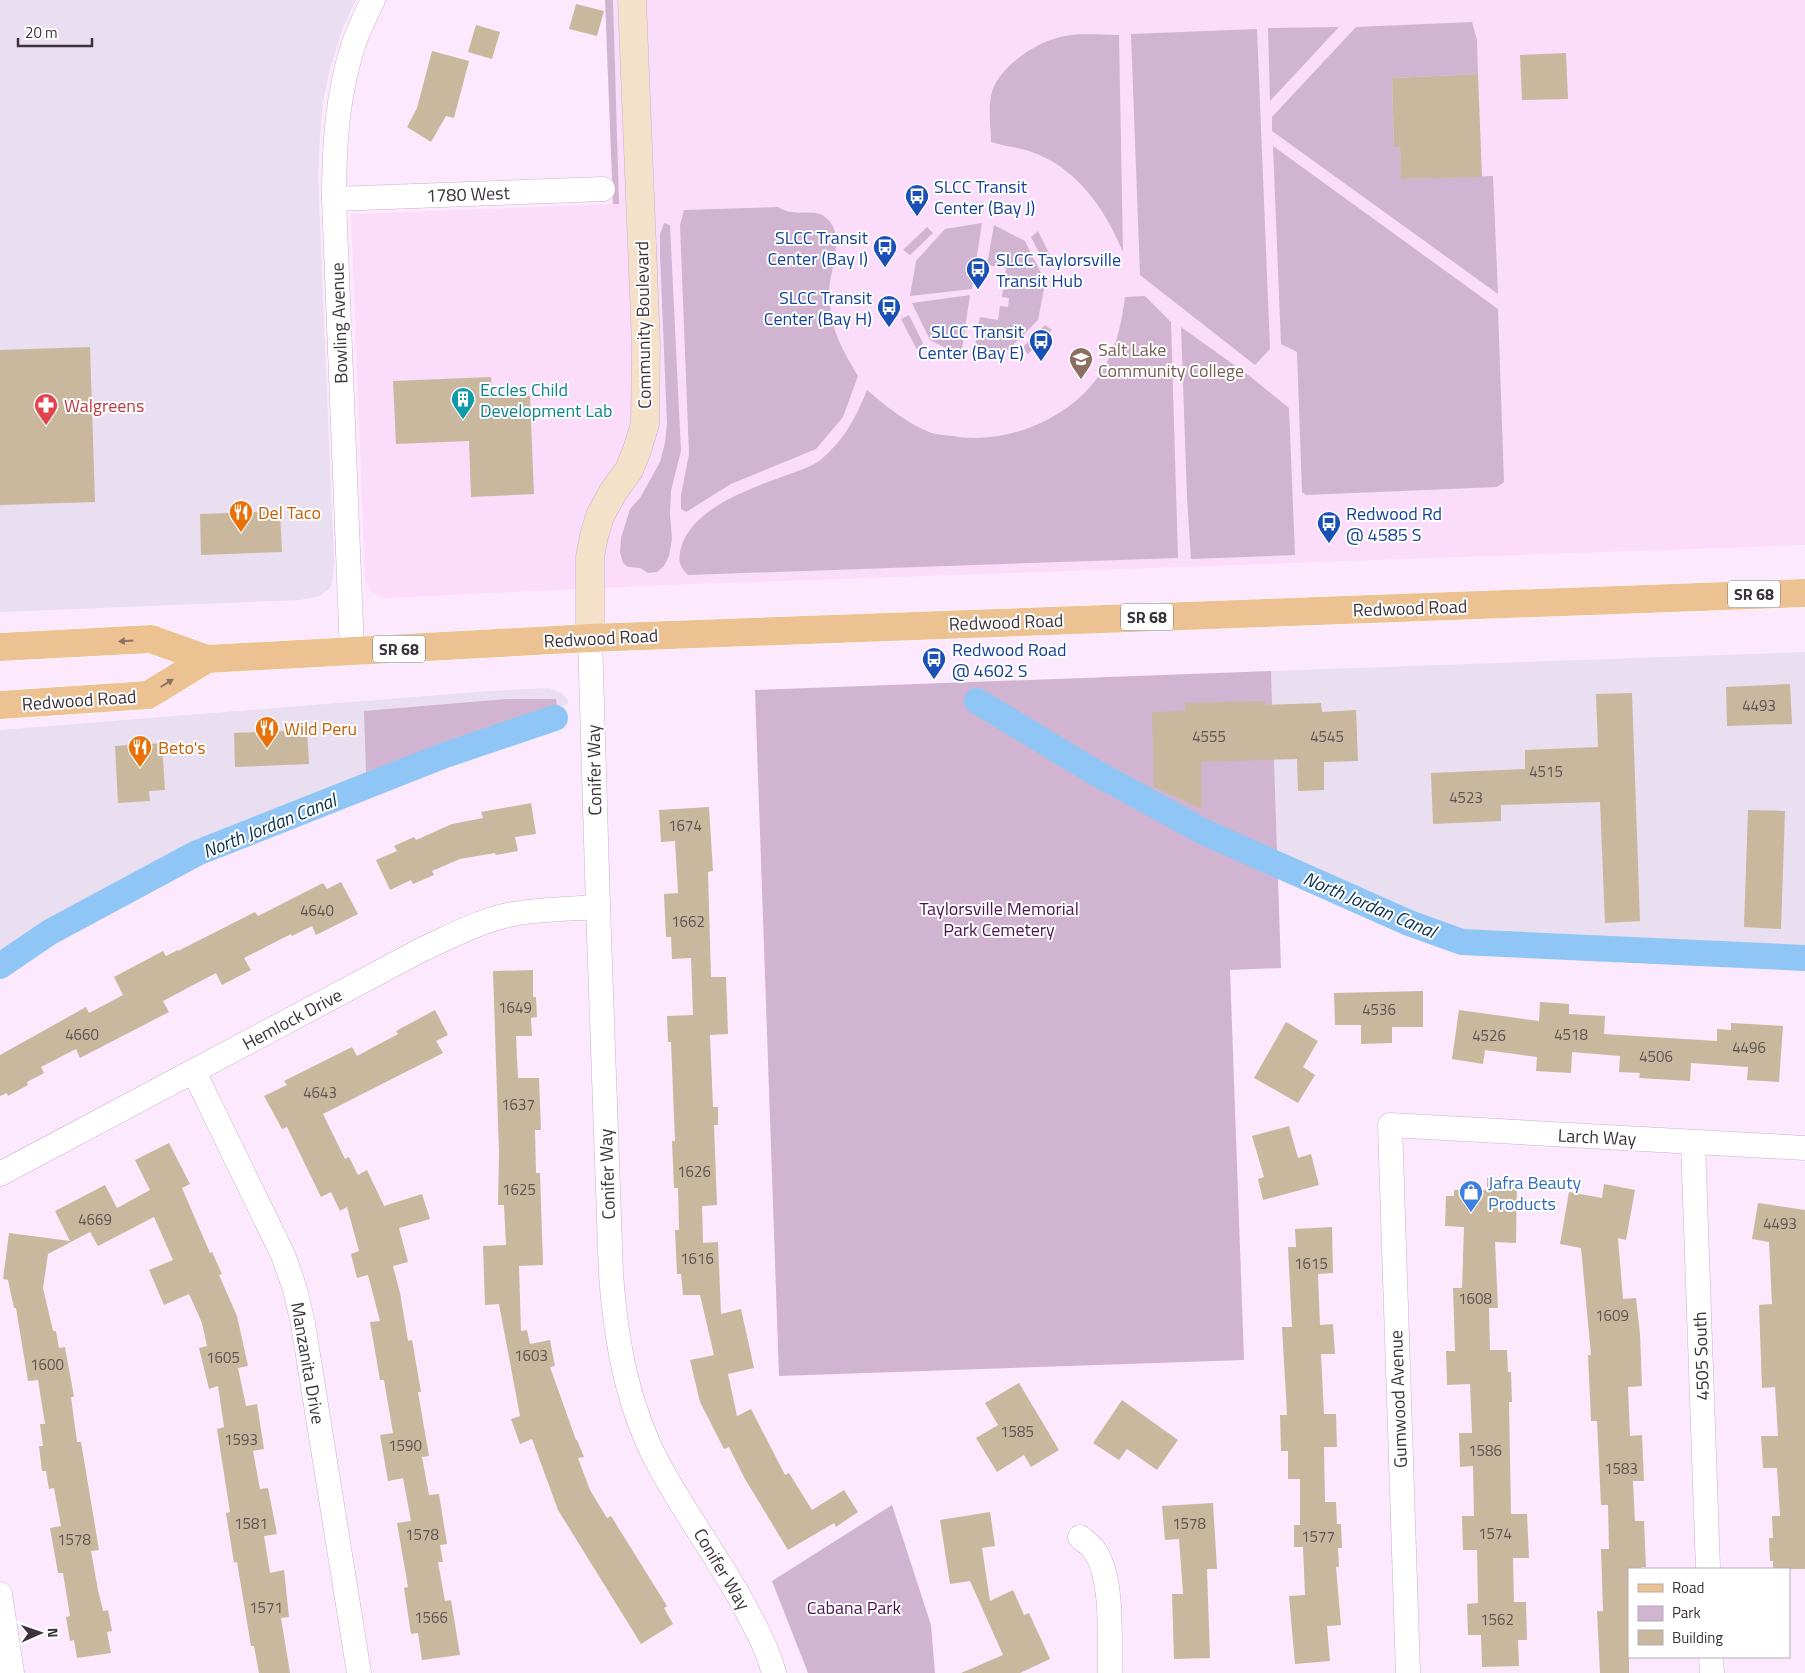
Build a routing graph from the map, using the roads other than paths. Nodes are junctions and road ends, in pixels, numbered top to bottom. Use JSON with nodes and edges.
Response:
{"nodes":[{"id":1,"x":373,"y":0,"type":"edge"},
{"id":2,"x":632,"y":0,"type":"edge"},
{"id":3,"x":603,"y":189,"type":"dead end"},
{"id":4,"x":334,"y":199,"type":"junction"},
{"id":5,"x":1805,"y":593,"type":"edge"},
{"id":6,"x":590,"y":638,"type":"junction"},
{"id":7,"x":0,"y":647,"type":"edge"},
{"id":8,"x":352,"y":652,"type":"junction"},
{"id":9,"x":207,"y":658,"type":"junction"},
{"id":10,"x":0,"y":705,"type":"edge"},
{"id":11,"x":598,"y":907,"type":"junction"},
{"id":12,"x":194,"y":1072,"type":"junction"},
{"id":13,"x":1390,"y":1125,"type":"joint"},
{"id":14,"x":1694,"y":1142,"type":"junction"},
{"id":15,"x":1805,"y":1148,"type":"edge"},
{"id":16,"x":0,"y":1174,"type":"edge"},
{"id":17,"x":1080,"y":1536,"type":"dead end"},
{"id":18,"x":1708,"y":1568,"type":"edge"},
{"id":19,"x":0,"y":1594,"type":"edge"},
{"id":20,"x":1711,"y":1658,"type":"edge"},
{"id":21,"x":12,"y":1673,"type":"edge"},
{"id":22,"x":359,"y":1673,"type":"edge"},
{"id":23,"x":774,"y":1673,"type":"edge"},
{"id":24,"x":1110,"y":1673,"type":"edge"},
{"id":25,"x":1408,"y":1673,"type":"edge"},
{"id":26,"x":1712,"y":1673,"type":"edge"}],
"edges":[{"from":1,"to":4,"type":"street","name":"Bowling Avenue"},
{"from":2,"to":6,"type":"street","name":"Community Boulevard"},
{"from":3,"to":4,"type":"street","name":"1780 West"},
{"from":4,"to":8,"type":"street","name":"Bowling Avenue"},
{"from":5,"to":6,"type":"main road","name":"Redwood Road","number":"SR 68"},
{"from":6,"to":8,"type":"main road","name":"Redwood Road","number":"SR 68"},
{"from":6,"to":11,"type":"street","name":"Conifer Way"},
{"from":9,"to":7,"type":"main road","name":"Redwood Road","number":"SR 68","one_way":true},
{"from":8,"to":9,"type":"main road","name":"Redwood Road","number":"SR 68"},
{"from":10,"to":9,"type":"main road","name":"Redwood Road","number":"SR 68","one_way":true},
{"from":11,"to":12,"type":"street","name":"Hemlock Drive"},
{"from":11,"to":23,"type":"street","name":"Conifer Way"},
{"from":12,"to":16,"type":"street","name":"Hemlock Drive"},
{"from":12,"to":22,"type":"street","name":"Manzanita Drive"},
{"from":13,"to":14,"type":"street","name":"Larch Way"},
{"from":13,"to":25,"type":"street","name":"Gumwood Avenue"},
{"from":14,"to":15,"type":"street","name":"Larch Way"},
{"from":14,"to":18,"type":"street","name":"4505 South"},
{"from":17,"to":24,"type":"street"},
{"from":19,"to":21,"type":"street"},
{"from":20,"to":26,"type":"street"}]}
